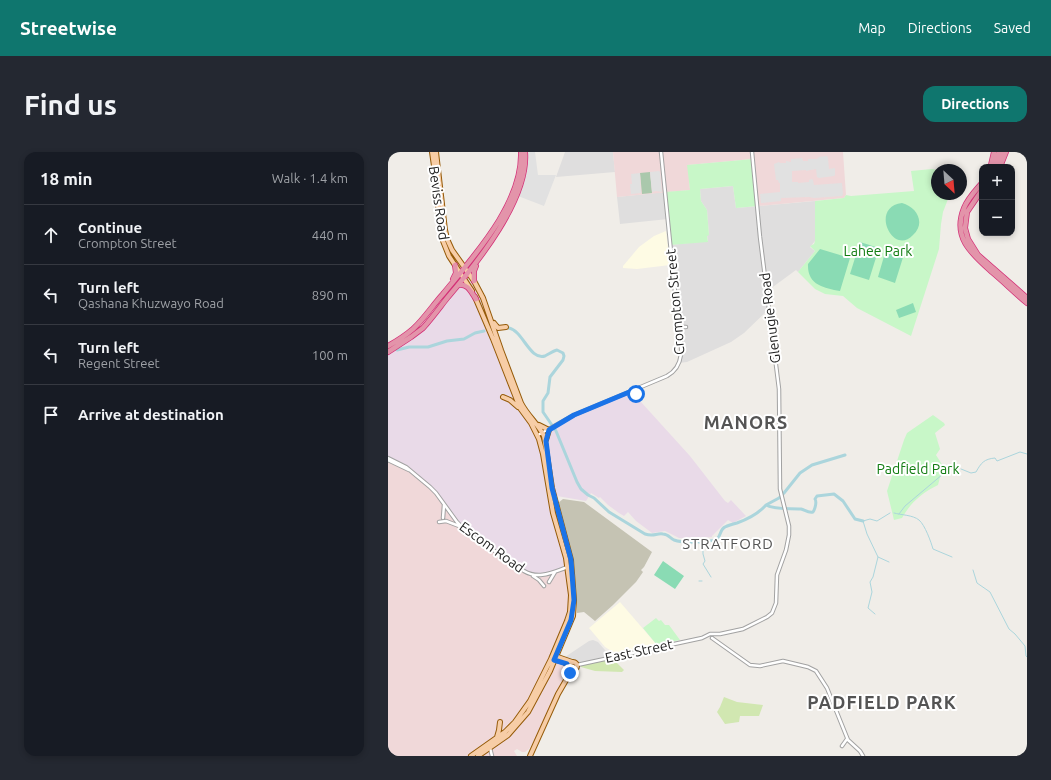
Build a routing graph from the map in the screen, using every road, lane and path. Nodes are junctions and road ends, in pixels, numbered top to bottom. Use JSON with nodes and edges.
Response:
{"nodes":[{"id":1,"x":432,"y":152,"type":"edge"},
{"id":2,"x":436,"y":152,"type":"edge"},
{"id":3,"x":521,"y":152,"type":"edge"},
{"id":4,"x":525,"y":152,"type":"edge"},
{"id":5,"x":661,"y":152,"type":"edge"},
{"id":6,"x":752,"y":152,"type":"edge"},
{"id":7,"x":994,"y":152,"type":"edge"},
{"id":8,"x":999,"y":152,"type":"edge"},
{"id":9,"x":1002,"y":152,"type":"edge"},
{"id":10,"x":1006,"y":152,"type":"edge"},
{"id":11,"x":992,"y":164,"type":"edge"},
{"id":12,"x":993,"y":164,"type":"edge"},
{"id":13,"x":998,"y":164,"type":"edge"},
{"id":14,"x":1001,"y":164,"type":"edge"},
{"id":15,"x":979,"y":187,"type":"edge"},
{"id":16,"x":979,"y":194,"type":"edge"},
{"id":17,"x":481,"y":257,"type":"junction"},
{"id":18,"x":455,"y":265,"type":"junction"},
{"id":19,"x":464,"y":268,"type":"junction"},
{"id":20,"x":468,"y":272,"type":"junction"},
{"id":21,"x":461,"y":273,"type":"junction"},
{"id":22,"x":464,"y":278,"type":"junction"},
{"id":23,"x":474,"y":281,"type":"junction"},
{"id":24,"x":458,"y":285,"type":"junction"},
{"id":25,"x":442,"y":295,"type":"junction"},
{"id":26,"x":1027,"y":298,"type":"edge"},
{"id":27,"x":476,"y":299,"type":"junction"},
{"id":28,"x":1027,"y":303,"type":"edge"},
{"id":29,"x":490,"y":316,"type":"junction"},
{"id":30,"x":678,"y":322,"type":"junction"},
{"id":31,"x":506,"y":327,"type":"dead end"},
{"id":32,"x":686,"y":327,"type":"dead end"},
{"id":33,"x":388,"y":346,"type":"edge"},
{"id":34,"x":388,"y":352,"type":"edge"},
{"id":35,"x":639,"y":388,"type":"junction"},
{"id":36,"x":635,"y":396,"type":"dead end"},
{"id":37,"x":502,"y":397,"type":"dead end"},
{"id":38,"x":520,"y":408,"type":"junction"},
{"id":39,"x":537,"y":424,"type":"junction"},
{"id":40,"x":550,"y":429,"type":"junction"},
{"id":41,"x":542,"y":433,"type":"junction"},
{"id":42,"x":538,"y":435,"type":"junction"},
{"id":43,"x":546,"y":441,"type":"junction"},
{"id":44,"x":388,"y":459,"type":"edge"},
{"id":45,"x":443,"y":503,"type":"junction"},
{"id":46,"x":443,"y":518,"type":"dead end"},
{"id":47,"x":439,"y":522,"type":"dead end"},
{"id":48,"x":462,"y":527,"type":"junction"},
{"id":49,"x":570,"y":567,"type":"junction"},
{"id":50,"x":556,"y":571,"type":"junction"},
{"id":51,"x":529,"y":574,"type":"junction"},
{"id":52,"x":550,"y":582,"type":"dead end"},
{"id":53,"x":544,"y":586,"type":"dead end"},
{"id":54,"x":712,"y":637,"type":"junction"},
{"id":55,"x":554,"y":658,"type":"junction"},
{"id":56,"x":577,"y":665,"type":"joint"},
{"id":57,"x":571,"y":666,"type":"junction"},
{"id":58,"x":500,"y":722,"type":"dead end"},
{"id":59,"x":847,"y":738,"type":"junction"},
{"id":60,"x":496,"y":739,"type":"junction"},
{"id":61,"x":842,"y":746,"type":"dead end"},
{"id":62,"x":490,"y":748,"type":"junction"},
{"id":63,"x":471,"y":756,"type":"edge"},
{"id":64,"x":478,"y":756,"type":"edge"},
{"id":65,"x":492,"y":756,"type":"edge"},
{"id":66,"x":530,"y":756,"type":"edge"},
{"id":67,"x":863,"y":756,"type":"edge"}],
"edges":[{"from":1,"to":18,"type":"main road","name":"Beviss Road"},
{"from":2,"to":19,"type":"main road","name":"Beviss Road"},
{"from":3,"to":19,"type":"highway"},
{"from":4,"to":17,"type":"highway"},
{"from":5,"to":30,"type":"street","name":"Crompton Street"},
{"from":6,"to":54,"type":"street","name":"Glenugie Road"},
{"from":7,"to":11,"type":"highway"},
{"from":8,"to":12,"type":"highway"},
{"from":9,"to":13,"type":"highway"},
{"from":10,"to":14,"type":"highway"},
{"from":15,"to":28,"type":"highway"},
{"from":16,"to":26,"type":"highway"},
{"from":17,"to":20,"type":"highway"},
{"from":17,"to":23,"type":"highway"},
{"from":18,"to":21,"type":"main road","name":"Beviss Road"},
{"from":18,"to":25,"type":"highway"},
{"from":19,"to":20,"type":"main road","name":"Beviss Road"},
{"from":19,"to":21,"type":"highway"},
{"from":20,"to":22,"type":"highway"},
{"from":20,"to":23,"type":"main road","name":"Beviss Road"},
{"from":21,"to":22,"type":"main road","name":"Beviss Road"},
{"from":21,"to":25,"type":"highway"},
{"from":22,"to":24,"type":"highway"},
{"from":22,"to":27,"type":"main road","name":"Beviss Road"},
{"from":23,"to":29,"type":"main road","name":"Beviss Road"},
{"from":24,"to":27,"type":"highway"},
{"from":24,"to":34,"type":"highway"},
{"from":25,"to":33,"type":"highway"},
{"from":27,"to":38,"type":"main road","name":"Beviss Road"},
{"from":29,"to":31,"type":"main road"},
{"from":29,"to":39,"type":"main road","name":"Beviss Road"},
{"from":30,"to":32,"type":"street"},
{"from":30,"to":35,"type":"street","name":"Crompton Street"},
{"from":35,"to":36,"type":"street"},
{"from":35,"to":40,"type":"street","name":"Crompton Street"},
{"from":37,"to":38,"type":"main road"},
{"from":38,"to":42,"type":"main road"},
{"from":39,"to":40,"type":"main road"},
{"from":39,"to":41,"type":"main road"},
{"from":40,"to":41,"type":"street","name":"Crompton Street"},
{"from":40,"to":43,"type":"main road"},
{"from":41,"to":42,"type":"street","name":"Crompton Street"},
{"from":41,"to":43,"type":"main road"},
{"from":42,"to":49,"type":"main road"},
{"from":43,"to":49,"type":"main road"},
{"from":44,"to":45,"type":"street","name":"Escom Road"},
{"from":45,"to":46,"type":"street"},
{"from":45,"to":48,"type":"street","name":"Escom Road"},
{"from":47,"to":48,"type":"street"},
{"from":48,"to":51,"type":"street","name":"Escom Road"},
{"from":49,"to":50,"type":"street","name":"Escom Road"},
{"from":49,"to":55,"type":"main road"},
{"from":50,"to":51,"type":"street","name":"Escom Road"},
{"from":50,"to":52,"type":"street"},
{"from":51,"to":53,"type":"street"},
{"from":54,"to":56,"type":"street","name":"East Street"},
{"from":54,"to":59,"type":"street"},
{"from":55,"to":57,"type":"main road"},
{"from":55,"to":60,"type":"main road"},
{"from":55,"to":62,"type":"main road"},
{"from":56,"to":57,"type":"main road"},
{"from":57,"to":66,"type":"main road"},
{"from":58,"to":60,"type":"main road"},
{"from":59,"to":61,"type":"street"},
{"from":59,"to":67,"type":"street"},
{"from":60,"to":63,"type":"main road"},
{"from":62,"to":64,"type":"main road"},
{"from":62,"to":65,"type":"street"}]}
